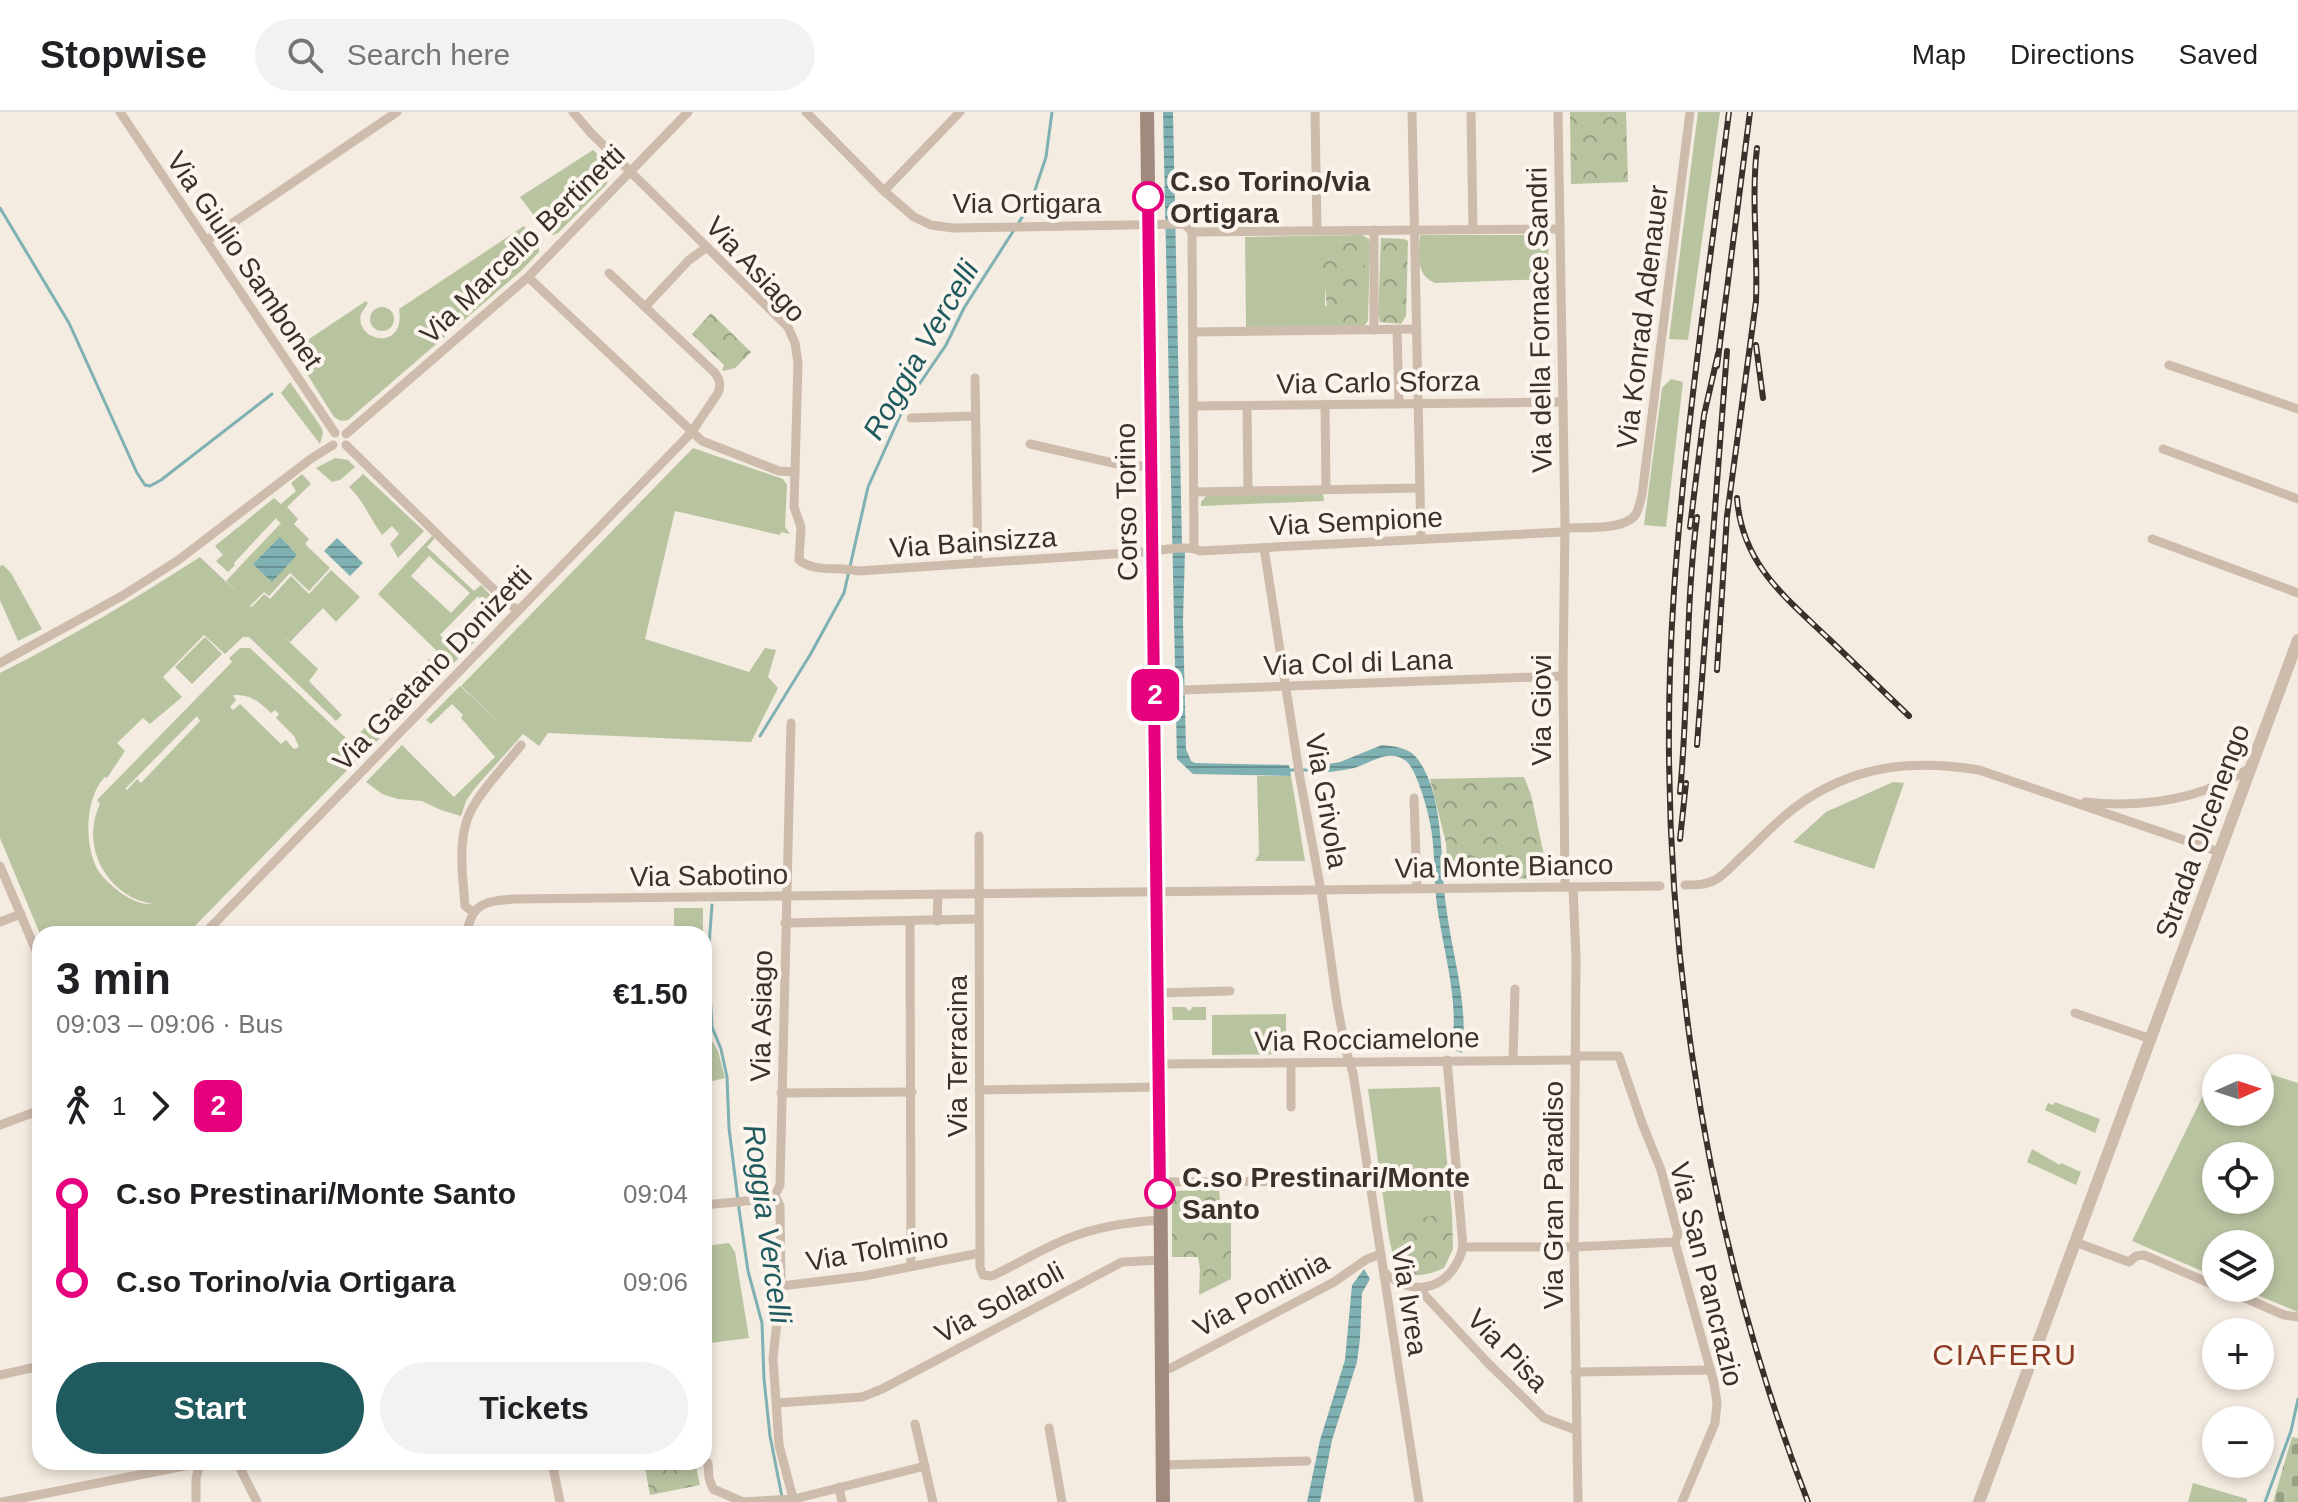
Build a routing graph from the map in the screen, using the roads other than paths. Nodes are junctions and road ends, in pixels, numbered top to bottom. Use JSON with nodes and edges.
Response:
{"nodes":[{"id":1,"x":120,"y":112,"type":"edge"},
{"id":2,"x":397,"y":112,"type":"edge"},
{"id":3,"x":573,"y":112,"type":"edge"},
{"id":4,"x":688,"y":112,"type":"edge"},
{"id":5,"x":806,"y":112,"type":"edge"},
{"id":6,"x":960,"y":112,"type":"edge"},
{"id":7,"x":1147,"y":112,"type":"edge"},
{"id":8,"x":1315,"y":112,"type":"edge"},
{"id":9,"x":1412,"y":112,"type":"edge"},
{"id":10,"x":1471,"y":112,"type":"edge"},
{"id":11,"x":1558,"y":112,"type":"edge"},
{"id":12,"x":1690,"y":112,"type":"edge"},
{"id":13,"x":631,"y":172,"type":"junction"},
{"id":14,"x":884,"y":191,"type":"junction"},
{"id":15,"x":1154,"y":224,"type":"junction"},
{"id":16,"x":1473,"y":229,"type":"junction"},
{"id":17,"x":1559,"y":229,"type":"junction"},
{"id":18,"x":1317,"y":230,"type":"junction"},
{"id":19,"x":1374,"y":230,"type":"junction"},
{"id":20,"x":1414,"y":230,"type":"junction"},
{"id":21,"x":1192,"y":232,"type":"junction"},
{"id":22,"x":206,"y":241,"type":"junction"},
{"id":23,"x":707,"y":247,"type":"junction"},
{"id":24,"x":609,"y":273,"type":"dead end"},
{"id":25,"x":528,"y":277,"type":"junction"},
{"id":26,"x":645,"y":307,"type":"junction"},
{"id":27,"x":1416,"y":329,"type":"junction"},
{"id":28,"x":1374,"y":330,"type":"junction"},
{"id":29,"x":1397,"y":330,"type":"junction"},
{"id":30,"x":1193,"y":332,"type":"junction"},
{"id":31,"x":2169,"y":365,"type":"dead end"},
{"id":32,"x":975,"y":378,"type":"dead end"},
{"id":33,"x":1563,"y":402,"type":"junction"},
{"id":34,"x":1399,"y":404,"type":"junction"},
{"id":35,"x":1417,"y":404,"type":"junction"},
{"id":36,"x":1325,"y":405,"type":"junction"},
{"id":37,"x":1193,"y":406,"type":"junction"},
{"id":38,"x":1247,"y":406,"type":"junction"},
{"id":39,"x":2298,"y":409,"type":"edge"},
{"id":40,"x":976,"y":416,"type":"junction"},
{"id":41,"x":911,"y":418,"type":"dead end"},
{"id":42,"x":335,"y":433,"type":"junction"},
{"id":43,"x":691,"y":433,"type":"junction"},
{"id":44,"x":346,"y":434,"type":"junction"},
{"id":45,"x":1030,"y":444,"type":"dead end"},
{"id":46,"x":333,"y":445,"type":"junction"},
{"id":47,"x":346,"y":445,"type":"junction"},
{"id":48,"x":2163,"y":449,"type":"dead end"},
{"id":49,"x":1152,"y":466,"type":"junction"},
{"id":50,"x":795,"y":472,"type":"junction"},
{"id":51,"x":1420,"y":488,"type":"junction"},
{"id":52,"x":1248,"y":489,"type":"junction"},
{"id":53,"x":1326,"y":489,"type":"junction"},
{"id":54,"x":1194,"y":492,"type":"junction"},
{"id":55,"x":2298,"y":499,"type":"edge"},
{"id":56,"x":1627,"y":523,"type":"joint"},
{"id":57,"x":1564,"y":530,"type":"junction"},
{"id":58,"x":1421,"y":539,"type":"junction"},
{"id":59,"x":2152,"y":539,"type":"dead end"},
{"id":60,"x":1190,"y":548,"type":"junction"},
{"id":61,"x":1264,"y":548,"type":"junction"},
{"id":62,"x":1153,"y":552,"type":"junction"},
{"id":63,"x":799,"y":560,"type":"joint"},
{"id":64,"x":978,"y":563,"type":"junction"},
{"id":65,"x":2298,"y":593,"type":"edge"},
{"id":66,"x":518,"y":611,"type":"junction"},
{"id":67,"x":2298,"y":640,"type":"edge"},
{"id":68,"x":0,"y":663,"type":"edge"},
{"id":69,"x":1563,"y":676,"type":"junction"},
{"id":70,"x":1286,"y":687,"type":"junction"},
{"id":71,"x":1155,"y":691,"type":"junction"},
{"id":72,"x":791,"y":723,"type":"dead end"},
{"id":73,"x":521,"y":745,"type":"dead end"},
{"id":74,"x":2250,"y":768,"type":"junction"},
{"id":75,"x":1414,"y":798,"type":"dead end"},
{"id":76,"x":2065,"y":800,"type":"junction"},
{"id":77,"x":979,"y":836,"type":"dead end"},
{"id":78,"x":2219,"y":852,"type":"junction"},
{"id":79,"x":0,"y":866,"type":"edge"},
{"id":80,"x":1685,"y":885,"type":"dead end"},
{"id":81,"x":1660,"y":886,"type":"dead end"},
{"id":82,"x":1569,"y":887,"type":"junction"},
{"id":83,"x":1417,"y":888,"type":"junction"},
{"id":84,"x":1320,"y":889,"type":"junction"},
{"id":85,"x":1158,"y":892,"type":"junction"},
{"id":86,"x":978,"y":893,"type":"junction"},
{"id":87,"x":938,"y":894,"type":"junction"},
{"id":88,"x":787,"y":896,"type":"junction"},
{"id":89,"x":473,"y":912,"type":"junction"},
{"id":90,"x":21,"y":914,"type":"junction"},
{"id":91,"x":978,"y":919,"type":"junction"},
{"id":92,"x":910,"y":921,"type":"junction"},
{"id":93,"x":937,"y":921,"type":"junction"},
{"id":94,"x":0,"y":922,"type":"edge"},
{"id":95,"x":785,"y":923,"type":"junction"},
{"id":96,"x":212,"y":926,"type":"edge"},
{"id":97,"x":468,"y":926,"type":"edge"},
{"id":98,"x":32,"y":941,"type":"edge"},
{"id":99,"x":1515,"y":989,"type":"dead end"},
{"id":100,"x":1230,"y":991,"type":"dead end"},
{"id":101,"x":1159,"y":993,"type":"junction"},
{"id":102,"x":2075,"y":1013,"type":"dead end"},
{"id":103,"x":2151,"y":1039,"type":"junction"},
{"id":104,"x":1619,"y":1056,"type":"joint"},
{"id":105,"x":1576,"y":1058,"type":"junction"},
{"id":106,"x":1447,"y":1060,"type":"junction"},
{"id":107,"x":1513,"y":1060,"type":"junction"},
{"id":108,"x":1349,"y":1061,"type":"junction"},
{"id":109,"x":1291,"y":1063,"type":"junction"},
{"id":110,"x":1159,"y":1064,"type":"junction"},
{"id":111,"x":1159,"y":1087,"type":"junction"},
{"id":112,"x":979,"y":1090,"type":"junction"},
{"id":113,"x":912,"y":1092,"type":"junction"},
{"id":114,"x":781,"y":1093,"type":"junction"},
{"id":115,"x":1291,"y":1107,"type":"dead end"},
{"id":116,"x":32,"y":1113,"type":"edge"},
{"id":117,"x":0,"y":1125,"type":"edge"},
{"id":118,"x":1369,"y":1181,"type":"junction"},
{"id":119,"x":1160,"y":1182,"type":"junction"},
{"id":120,"x":775,"y":1195,"type":"junction"},
{"id":121,"x":712,"y":1204,"type":"edge"},
{"id":122,"x":1161,"y":1220,"type":"junction"},
{"id":123,"x":1675,"y":1242,"type":"junction"},
{"id":124,"x":2075,"y":1242,"type":"junction"},
{"id":125,"x":1463,"y":1247,"type":"junction"},
{"id":126,"x":1574,"y":1247,"type":"junction"},
{"id":127,"x":980,"y":1253,"type":"junction"},
{"id":128,"x":1381,"y":1254,"type":"junction"},
{"id":129,"x":1161,"y":1260,"type":"junction"},
{"id":130,"x":911,"y":1266,"type":"junction"},
{"id":131,"x":1383,"y":1271,"type":"junction"},
{"id":132,"x":2202,"y":1280,"type":"edge"},
{"id":133,"x":781,"y":1286,"type":"junction"},
{"id":134,"x":1418,"y":1288,"type":"junction"},
{"id":135,"x":2254,"y":1302,"type":"edge"},
{"id":136,"x":2298,"y":1317,"type":"edge"},
{"id":137,"x":32,"y":1367,"type":"edge"},
{"id":138,"x":1711,"y":1370,"type":"junction"},
{"id":139,"x":1,"y":1371,"type":"edge"},
{"id":140,"x":1162,"y":1371,"type":"junction"},
{"id":141,"x":1575,"y":1372,"type":"junction"},
{"id":142,"x":777,"y":1403,"type":"junction"},
{"id":143,"x":915,"y":1424,"type":"dead end"},
{"id":144,"x":1049,"y":1428,"type":"dead end"},
{"id":145,"x":1576,"y":1430,"type":"junction"},
{"id":146,"x":1307,"y":1461,"type":"dead end"},
{"id":147,"x":1163,"y":1465,"type":"junction"},
{"id":148,"x":925,"y":1466,"type":"junction"},
{"id":149,"x":162,"y":1470,"type":"edge"},
{"id":150,"x":199,"y":1470,"type":"edge"},
{"id":151,"x":241,"y":1470,"type":"edge"},
{"id":152,"x":554,"y":1470,"type":"edge"},
{"id":153,"x":709,"y":1470,"type":"edge"},
{"id":154,"x":839,"y":1487,"type":"junction"},
{"id":155,"x":788,"y":1500,"type":"edge"},
{"id":156,"x":2,"y":1502,"type":"edge"},
{"id":157,"x":196,"y":1502,"type":"edge"},
{"id":158,"x":257,"y":1502,"type":"edge"},
{"id":159,"x":560,"y":1502,"type":"edge"},
{"id":160,"x":842,"y":1502,"type":"edge"},
{"id":161,"x":933,"y":1502,"type":"edge"},
{"id":162,"x":1062,"y":1502,"type":"edge"},
{"id":163,"x":1163,"y":1502,"type":"edge"},
{"id":164,"x":1419,"y":1502,"type":"edge"},
{"id":165,"x":1578,"y":1502,"type":"edge"},
{"id":166,"x":1682,"y":1502,"type":"edge"},
{"id":167,"x":1979,"y":1502,"type":"edge"}],
"edges":[{"from":1,"to":22,"type":"street","name":"Via Giulio Sambonet"},
{"from":2,"to":22,"type":"street"},
{"from":3,"to":13,"type":"street","name":"Via Asiago"},
{"from":4,"to":13,"type":"street","name":"Via Marcello Bertinetti"},
{"from":5,"to":14,"type":"street","name":"Via Ortigara"},
{"from":6,"to":14,"type":"street"},
{"from":7,"to":15,"type":"main road","name":"Corso Torino"},
{"from":8,"to":18,"type":"street"},
{"from":9,"to":20,"type":"street"},
{"from":10,"to":16,"type":"street"},
{"from":11,"to":17,"type":"street","name":"Via della Fornace Sandri"},
{"from":12,"to":56,"type":"street","name":"Via Konrad Adenauer"},
{"from":13,"to":23,"type":"street","name":"Via Asiago"},
{"from":13,"to":25,"type":"street","name":"Via Marcello Bertinetti"},
{"from":14,"to":15,"type":"street","name":"Via Ortigara"},
{"from":15,"to":21,"type":"street","name":"Via Ortigara"},
{"from":15,"to":49,"type":"main road","name":"Corso Torino"},
{"from":16,"to":17,"type":"street"},
{"from":16,"to":20,"type":"street"},
{"from":17,"to":33,"type":"street","name":"Via della Fornace Sandri"},
{"from":18,"to":19,"type":"street"},
{"from":18,"to":21,"type":"street"},
{"from":19,"to":20,"type":"street"},
{"from":19,"to":28,"type":"street"},
{"from":20,"to":27,"type":"street"},
{"from":21,"to":30,"type":"street"},
{"from":22,"to":42,"type":"street","name":"Via Giulio Sambonet"},
{"from":23,"to":26,"type":"street"},
{"from":23,"to":50,"type":"street","name":"Via Asiago"},
{"from":24,"to":26,"type":"street"},
{"from":25,"to":43,"type":"street"},
{"from":25,"to":44,"type":"street","name":"Via Marcello Bertinetti"},
{"from":26,"to":43,"type":"street","name":"Via Gaetano Donizetti"},
{"from":27,"to":29,"type":"street"},
{"from":27,"to":35,"type":"street"},
{"from":28,"to":29,"type":"street"},
{"from":28,"to":30,"type":"street"},
{"from":29,"to":34,"type":"street"},
{"from":30,"to":37,"type":"street"},
{"from":31,"to":39,"type":"street"},
{"from":32,"to":40,"type":"street"},
{"from":33,"to":35,"type":"street","name":"Via Carlo Sforza"},
{"from":33,"to":57,"type":"street","name":"Via della Fornace Sandri"},
{"from":34,"to":35,"type":"street","name":"Via Carlo Sforza"},
{"from":34,"to":36,"type":"street","name":"Via Carlo Sforza"},
{"from":35,"to":51,"type":"street"},
{"from":36,"to":38,"type":"street","name":"Via Carlo Sforza"},
{"from":36,"to":53,"type":"street"},
{"from":37,"to":38,"type":"street","name":"Via Carlo Sforza"},
{"from":37,"to":54,"type":"street"},
{"from":38,"to":52,"type":"street"},
{"from":40,"to":41,"type":"street"},
{"from":40,"to":64,"type":"street"},
{"from":42,"to":44,"type":"street"},
{"from":42,"to":46,"type":"street"},
{"from":43,"to":50,"type":"street"},
{"from":43,"to":66,"type":"street","name":"Via Gaetano Donizetti"},
{"from":44,"to":47,"type":"street"},
{"from":45,"to":49,"type":"street"},
{"from":46,"to":47,"type":"street"},
{"from":46,"to":68,"type":"street"},
{"from":47,"to":66,"type":"street"},
{"from":48,"to":55,"type":"street"},
{"from":49,"to":62,"type":"main road","name":"Corso Torino"},
{"from":50,"to":63,"type":"street","name":"Via Asiago"},
{"from":51,"to":53,"type":"street"},
{"from":51,"to":58,"type":"street"},
{"from":52,"to":53,"type":"street"},
{"from":52,"to":54,"type":"street"},
{"from":54,"to":60,"type":"street"},
{"from":56,"to":57,"type":"street","name":"Via Sempione"},
{"from":57,"to":58,"type":"street","name":"Via Sempione"},
{"from":57,"to":69,"type":"street","name":"Via Giovi"},
{"from":58,"to":61,"type":"street","name":"Via Sempione"},
{"from":59,"to":65,"type":"street"},
{"from":60,"to":61,"type":"street","name":"Via Sempione"},
{"from":60,"to":62,"type":"street","name":"Via Sempione"},
{"from":61,"to":70,"type":"street","name":"Via Grivola"},
{"from":62,"to":64,"type":"street","name":"Via Bainsizza"},
{"from":62,"to":71,"type":"main road","name":"Corso Torino"},
{"from":63,"to":64,"type":"street","name":"Via Bainsizza"},
{"from":66,"to":96,"type":"street","name":"Via Gaetano Donizetti"},
{"from":67,"to":74,"type":"street","name":"Strada Olcenengo"},
{"from":69,"to":70,"type":"street","name":"Via Col di Lana"},
{"from":69,"to":82,"type":"street","name":"Via Giovi"},
{"from":70,"to":71,"type":"street","name":"Via Col di Lana"},
{"from":70,"to":84,"type":"street","name":"Via Grivola"},
{"from":71,"to":85,"type":"main road","name":"Corso Torino"},
{"from":72,"to":88,"type":"street","name":"Via Asiago"},
{"from":73,"to":89,"type":"street"},
{"from":74,"to":76,"type":"street"},
{"from":74,"to":78,"type":"street","name":"Strada Olcenengo"},
{"from":75,"to":83,"type":"street"},
{"from":76,"to":78,"type":"street"},
{"from":76,"to":80,"type":"street"},
{"from":77,"to":86,"type":"street","name":"Via Terracina"},
{"from":78,"to":103,"type":"street","name":"Strada Olcenengo"},
{"from":79,"to":90,"type":"street"},
{"from":81,"to":82,"type":"street","name":"Via Monte Bianco"},
{"from":82,"to":83,"type":"street","name":"Via Monte Bianco"},
{"from":82,"to":105,"type":"street","name":"Via Gran Paradiso"},
{"from":83,"to":84,"type":"street","name":"Via Monte Bianco"},
{"from":84,"to":85,"type":"street","name":"Via Monte Bianco"},
{"from":84,"to":108,"type":"street","name":"Via Grivola"},
{"from":85,"to":86,"type":"street","name":"Via Sabotino"},
{"from":85,"to":101,"type":"main road","name":"Corso Torino"},
{"from":86,"to":87,"type":"street","name":"Via Sabotino"},
{"from":86,"to":91,"type":"street","name":"Via Terracina"},
{"from":87,"to":88,"type":"street","name":"Via Sabotino"},
{"from":87,"to":93,"type":"street"},
{"from":88,"to":89,"type":"street","name":"Via Sabotino"},
{"from":88,"to":95,"type":"street","name":"Via Asiago"},
{"from":89,"to":97,"type":"street"},
{"from":90,"to":94,"type":"street"},
{"from":90,"to":98,"type":"street"},
{"from":91,"to":93,"type":"street"},
{"from":91,"to":112,"type":"street","name":"Via Terracina"},
{"from":92,"to":93,"type":"street"},
{"from":92,"to":95,"type":"street"},
{"from":92,"to":113,"type":"street"},
{"from":95,"to":114,"type":"street","name":"Via Asiago"},
{"from":99,"to":107,"type":"street"},
{"from":100,"to":101,"type":"street"},
{"from":101,"to":110,"type":"main road","name":"Corso Torino"},
{"from":102,"to":103,"type":"street"},
{"from":103,"to":124,"type":"street","name":"Strada Olcenengo"},
{"from":104,"to":105,"type":"street","name":"Via Rocciamelone"},
{"from":104,"to":123,"type":"street","name":"Via San Pancrazio"},
{"from":105,"to":107,"type":"street","name":"Via Rocciamelone"},
{"from":105,"to":126,"type":"street","name":"Via Gran Paradiso"},
{"from":106,"to":107,"type":"street","name":"Via Rocciamelone"},
{"from":106,"to":108,"type":"street","name":"Via Rocciamelone"},
{"from":106,"to":125,"type":"street"},
{"from":108,"to":109,"type":"street","name":"Via Rocciamelone"},
{"from":108,"to":118,"type":"street","name":"Via Ivrea"},
{"from":109,"to":110,"type":"street","name":"Via Rocciamelone"},
{"from":109,"to":115,"type":"street"},
{"from":110,"to":111,"type":"main road","name":"Corso Torino"},
{"from":111,"to":112,"type":"street"},
{"from":111,"to":119,"type":"main road","name":"Corso Torino"},
{"from":112,"to":127,"type":"street","name":"Via Terracina"},
{"from":113,"to":114,"type":"street"},
{"from":113,"to":130,"type":"street"},
{"from":114,"to":120,"type":"street","name":"Via Asiago"},
{"from":116,"to":117,"type":"street"},
{"from":118,"to":119,"type":"street"},
{"from":118,"to":128,"type":"street","name":"Via Ivrea"},
{"from":119,"to":122,"type":"main road","name":"Corso Torino"},
{"from":120,"to":121,"type":"street"},
{"from":120,"to":133,"type":"street","name":"Via Asiago"},
{"from":122,"to":127,"type":"street","name":"Via Terracina"},
{"from":122,"to":129,"type":"main road","name":"Corso Torino"},
{"from":123,"to":126,"type":"street"},
{"from":123,"to":138,"type":"street","name":"Via San Pancrazio"},
{"from":124,"to":132,"type":"street"},
{"from":124,"to":167,"type":"street","name":"Strada Olcenengo"},
{"from":125,"to":126,"type":"street"},
{"from":125,"to":134,"type":"street"},
{"from":126,"to":141,"type":"street","name":"Via Gran Paradiso"},
{"from":127,"to":130,"type":"street","name":"Via Tolmino"},
{"from":128,"to":131,"type":"street","name":"Via Ivrea"},
{"from":128,"to":140,"type":"street","name":"Via Pontinia"},
{"from":129,"to":140,"type":"main road","name":"Corso Torino"},
{"from":129,"to":142,"type":"street","name":"Via Solaroli"},
{"from":130,"to":133,"type":"street","name":"Via Tolmino"},
{"from":131,"to":134,"type":"street"},
{"from":131,"to":164,"type":"street","name":"Via Ivrea"},
{"from":133,"to":142,"type":"street","name":"Via Asiago"},
{"from":134,"to":145,"type":"street","name":"Via Pisa"},
{"from":135,"to":136,"type":"street"},
{"from":137,"to":139,"type":"street"},
{"from":138,"to":141,"type":"street"},
{"from":138,"to":166,"type":"street","name":"Via San Pancrazio"},
{"from":140,"to":147,"type":"main road","name":"Corso Torino"},
{"from":141,"to":145,"type":"street","name":"Via Gran Paradiso"},
{"from":142,"to":155,"type":"street","name":"Via Asiago"},
{"from":143,"to":148,"type":"street"},
{"from":144,"to":162,"type":"street"},
{"from":145,"to":165,"type":"street","name":"Via Gran Paradiso"},
{"from":146,"to":147,"type":"street"},
{"from":147,"to":163,"type":"main road","name":"Corso Torino"},
{"from":148,"to":154,"type":"street"},
{"from":148,"to":161,"type":"street"},
{"from":149,"to":156,"type":"street"},
{"from":150,"to":157,"type":"street"},
{"from":151,"to":158,"type":"street"},
{"from":152,"to":159,"type":"street"},
{"from":153,"to":155,"type":"street"},
{"from":154,"to":155,"type":"street"},
{"from":154,"to":160,"type":"street"}]}
